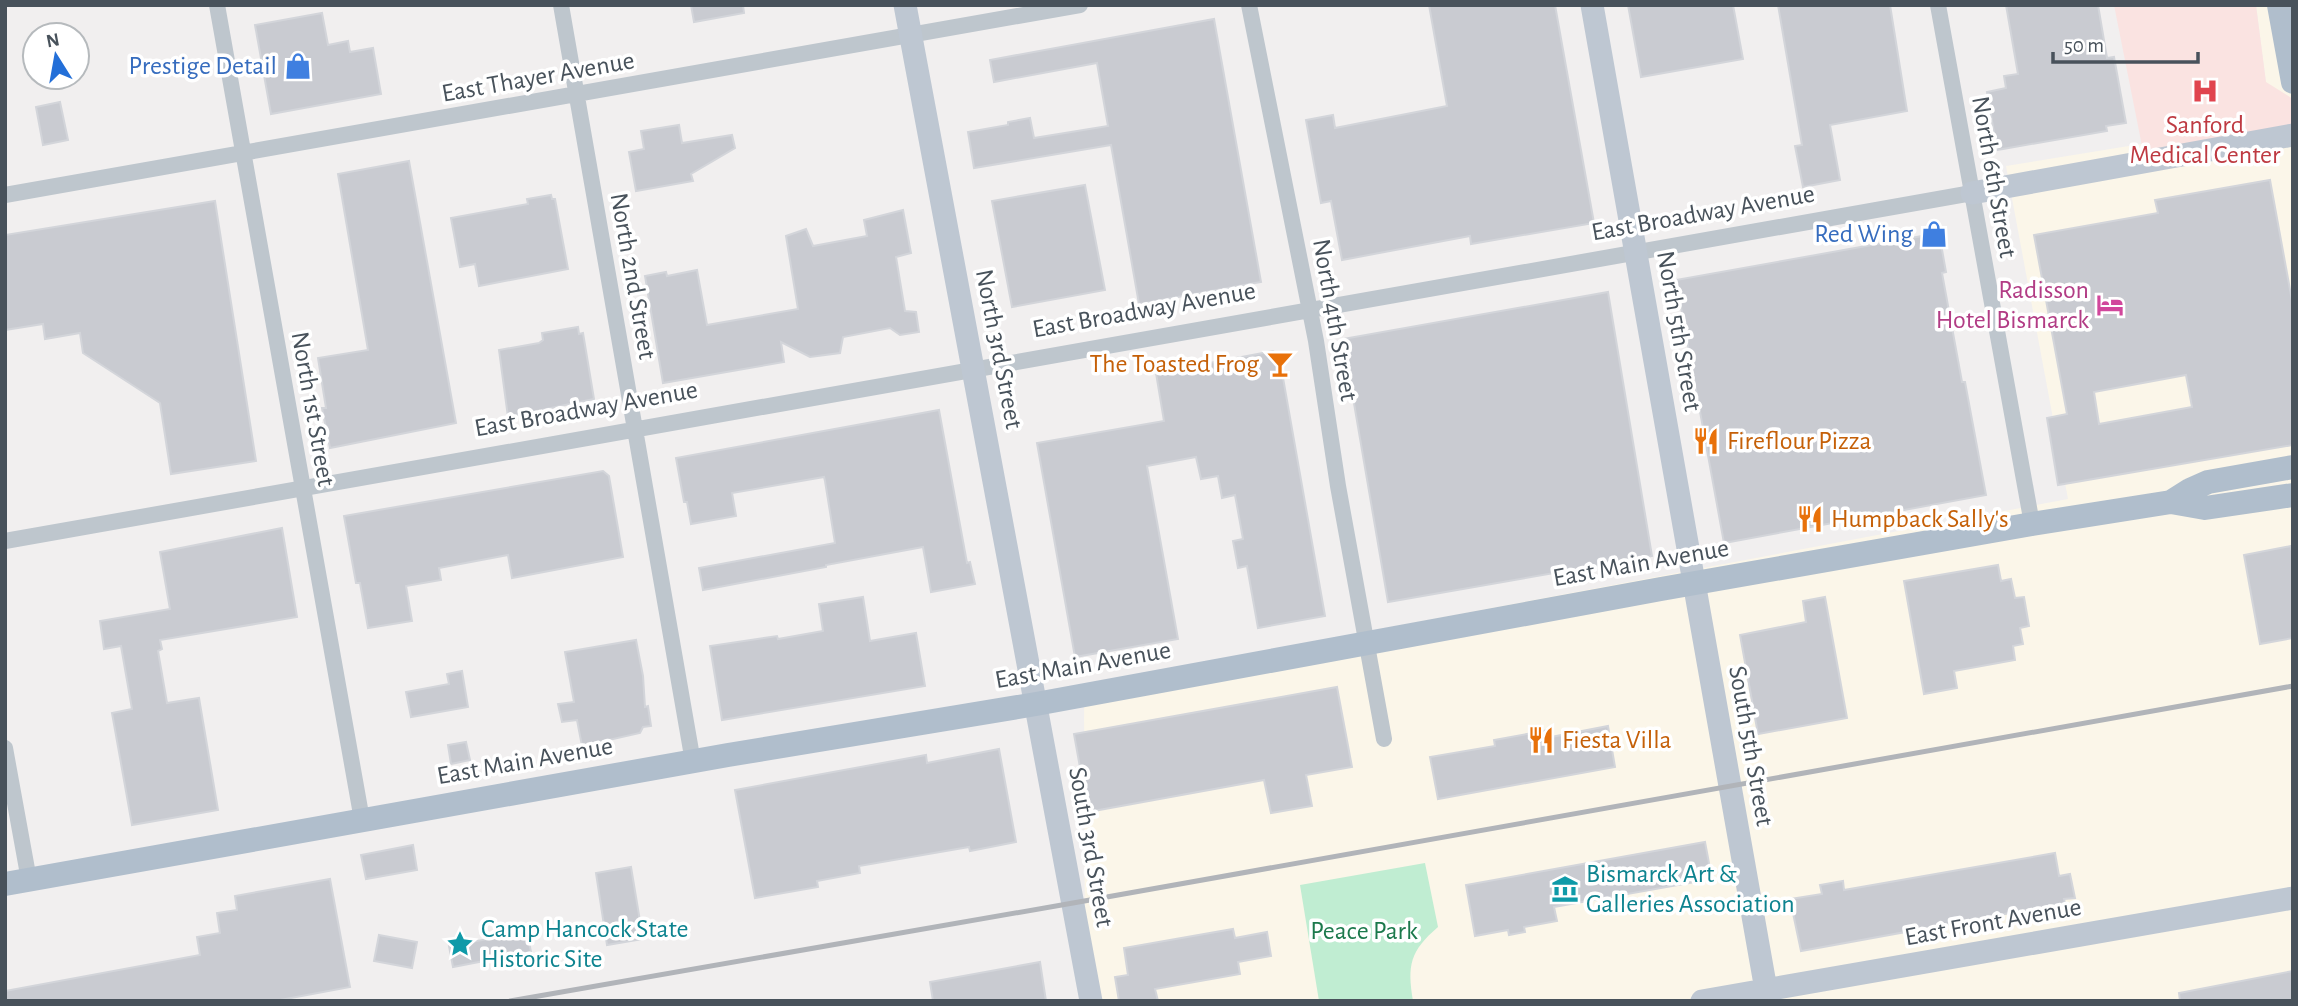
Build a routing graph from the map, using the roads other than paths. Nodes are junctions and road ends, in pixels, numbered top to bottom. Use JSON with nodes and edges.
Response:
{"nodes":[{"id":1,"x":217,"y":5,"type":"edge"},
{"id":2,"x":561,"y":5,"type":"edge"},
{"id":3,"x":905,"y":5,"type":"edge"},
{"id":4,"x":1080,"y":5,"type":"edge"},
{"id":5,"x":1249,"y":5,"type":"edge"},
{"id":6,"x":1592,"y":5,"type":"edge"},
{"id":7,"x":1938,"y":5,"type":"edge"},
{"id":8,"x":2279,"y":5,"type":"edge"},
{"id":9,"x":910,"y":36,"type":"junction"},
{"id":10,"x":2293,"y":82,"type":"edge"},
{"id":11,"x":576,"y":95,"type":"junction"},
{"id":12,"x":2293,"y":135,"type":"edge"},
{"id":13,"x":244,"y":154,"type":"junction"},
{"id":14,"x":1972,"y":193,"type":"junction"},
{"id":15,"x":5,"y":195,"type":"edge"},
{"id":16,"x":1637,"y":254,"type":"junction"},
{"id":17,"x":1310,"y":311,"type":"junction"},
{"id":18,"x":974,"y":368,"type":"junction"},
{"id":19,"x":636,"y":428,"type":"junction"},
{"id":20,"x":2293,"y":467,"type":"edge"},
{"id":21,"x":302,"y":488,"type":"junction"},
{"id":22,"x":2293,"y":495,"type":"edge"},
{"id":23,"x":2171,"y":502,"type":"junction"},
{"id":24,"x":2032,"y":524,"type":"junction"},
{"id":25,"x":5,"y":541,"type":"edge"},
{"id":26,"x":1694,"y":583,"type":"junction"},
{"id":27,"x":1367,"y":644,"type":"junction"},
{"id":28,"x":1036,"y":704,"type":"junction"},
{"id":29,"x":1384,"y":739,"type":"dead end"},
{"id":30,"x":5,"y":748,"type":"edge"},
{"id":31,"x":693,"y":762,"type":"junction"},
{"id":32,"x":362,"y":820,"type":"junction"},
{"id":33,"x":17,"y":882,"type":"edge"},
{"id":34,"x":2293,"y":898,"type":"edge"},
{"id":35,"x":1767,"y":995,"type":"edge"},
{"id":36,"x":1091,"y":1001,"type":"edge"},
{"id":37,"x":1702,"y":1001,"type":"edge"}],
"edges":[{"from":1,"to":13,"type":"street","name":"North 1st Street"},
{"from":2,"to":11,"type":"street","name":"North 2nd Street"},
{"from":3,"to":9,"type":"street","name":"North 3rd Street"},
{"from":4,"to":9,"type":"street","name":"East Thayer Avenue"},
{"from":5,"to":17,"type":"street","name":"North 4th Street"},
{"from":6,"to":16,"type":"street","name":"North 5th Street"},
{"from":7,"to":14,"type":"street","name":"North 6th Street"},
{"from":8,"to":10,"type":"main road"},
{"from":9,"to":11,"type":"street","name":"East Thayer Avenue"},
{"from":9,"to":18,"type":"street","name":"North 3rd Street"},
{"from":11,"to":13,"type":"street","name":"East Thayer Avenue"},
{"from":11,"to":19,"type":"street","name":"North 2nd Street"},
{"from":12,"to":14,"type":"street","name":"East Broadway Avenue"},
{"from":13,"to":15,"type":"street","name":"East Thayer Avenue"},
{"from":13,"to":21,"type":"street","name":"North 1st Street"},
{"from":14,"to":16,"type":"street","name":"East Broadway Avenue"},
{"from":14,"to":24,"type":"street","name":"North 6th Street"},
{"from":16,"to":17,"type":"street","name":"East Broadway Avenue"},
{"from":16,"to":26,"type":"street","name":"North 5th Street"},
{"from":17,"to":18,"type":"street","name":"East Broadway Avenue"},
{"from":17,"to":27,"type":"street","name":"North 4th Street"},
{"from":18,"to":19,"type":"street","name":"East Broadway Avenue"},
{"from":18,"to":28,"type":"street","name":"North 3rd Street"},
{"from":19,"to":21,"type":"street","name":"East Broadway Avenue"},
{"from":19,"to":31,"type":"street","name":"North 2nd Street"},
{"from":20,"to":23,"type":"main road","name":"East Main Avenue"},
{"from":21,"to":25,"type":"street","name":"East Broadway Avenue"},
{"from":21,"to":32,"type":"street","name":"North 1st Street"},
{"from":22,"to":23,"type":"main road","name":"East Main Avenue"},
{"from":23,"to":24,"type":"main road","name":"East Main Avenue"},
{"from":24,"to":26,"type":"main road","name":"East Main Avenue"},
{"from":26,"to":27,"type":"main road","name":"East Main Avenue"},
{"from":26,"to":35,"type":"street","name":"South 5th Street"},
{"from":27,"to":28,"type":"main road","name":"East Main Avenue"},
{"from":27,"to":29,"type":"street","name":"North 4th Street"},
{"from":28,"to":31,"type":"main road","name":"East Main Avenue"},
{"from":28,"to":36,"type":"street","name":"South 3rd Street"},
{"from":30,"to":33,"type":"street"},
{"from":31,"to":32,"type":"main road","name":"East Main Avenue"},
{"from":32,"to":33,"type":"main road","name":"East Main Avenue"},
{"from":34,"to":35,"type":"street","name":"East Front Avenue"},
{"from":35,"to":37,"type":"street","name":"East Front Avenue"}]}
